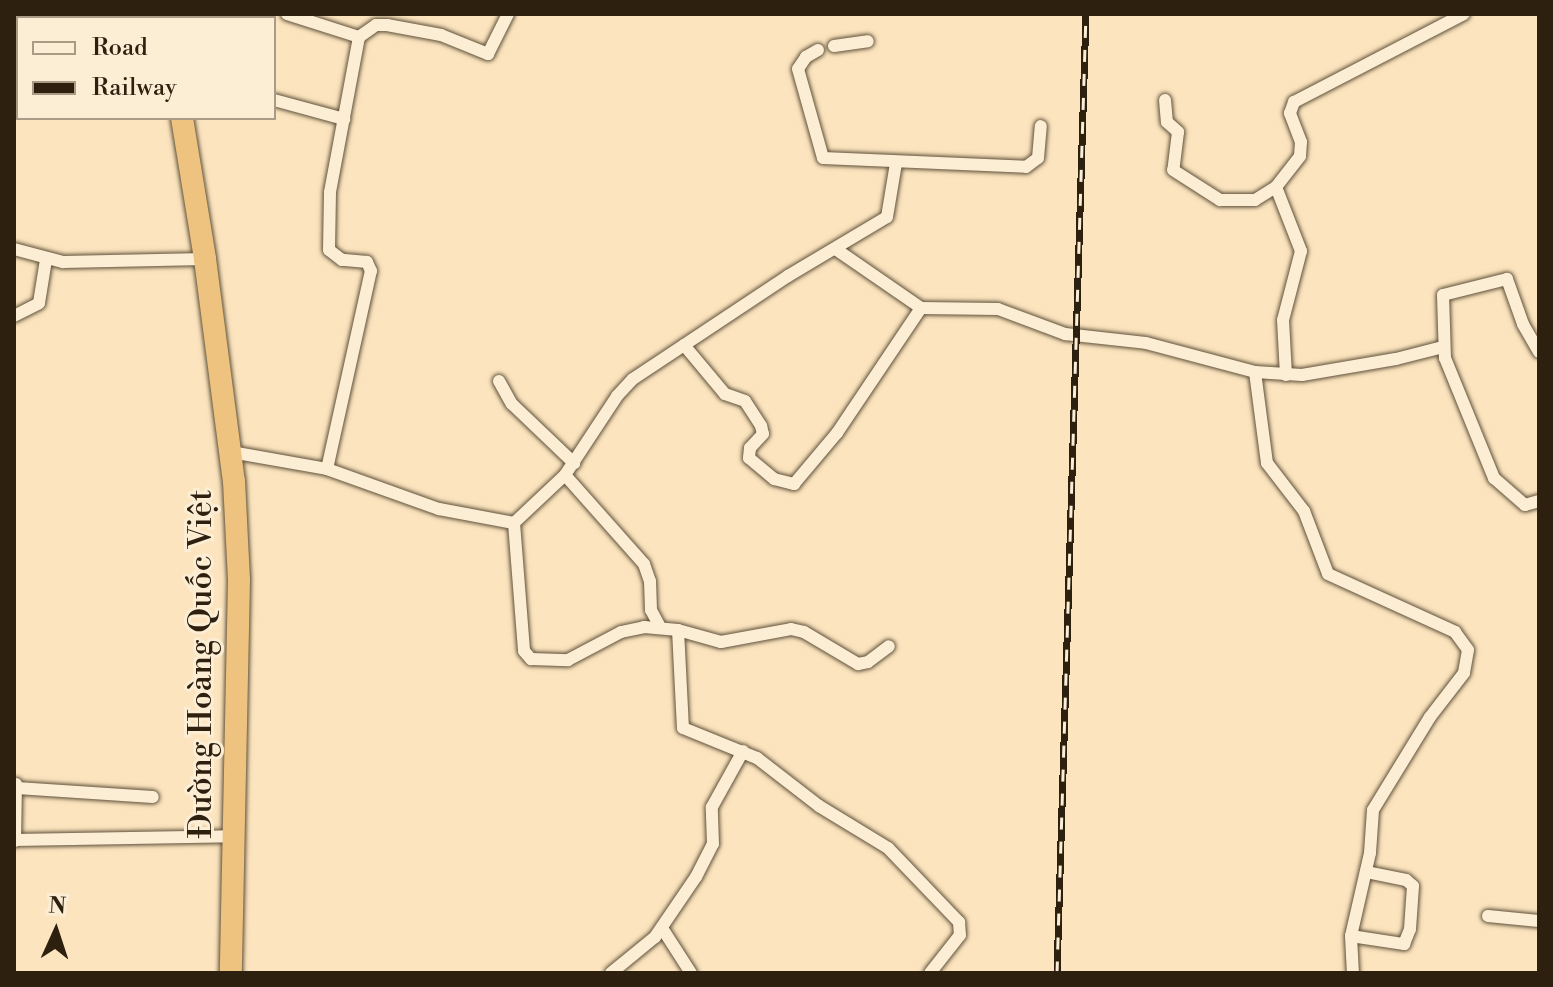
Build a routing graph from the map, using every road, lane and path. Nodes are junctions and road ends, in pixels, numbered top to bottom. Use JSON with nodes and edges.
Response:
{"nodes":[{"id":1,"x":287,"y":14,"type":"edge"},
{"id":2,"x":508,"y":14,"type":"edge"},
{"id":3,"x":1464,"y":14,"type":"edge"},
{"id":4,"x":359,"y":37,"type":"junction"},
{"id":5,"x":868,"y":41,"type":"dead end"},
{"id":6,"x":834,"y":46,"type":"dead end"},
{"id":7,"x":818,"y":50,"type":"dead end"},
{"id":8,"x":1165,"y":100,"type":"dead end"},
{"id":9,"x":276,"y":101,"type":"edge"},
{"id":10,"x":344,"y":119,"type":"junction"},
{"id":11,"x":182,"y":120,"type":"edge"},
{"id":12,"x":1041,"y":126,"type":"dead end"},
{"id":13,"x":896,"y":163,"type":"junction"},
{"id":14,"x":1276,"y":187,"type":"junction"},
{"id":15,"x":14,"y":249,"type":"edge"},
{"id":16,"x":837,"y":250,"type":"junction"},
{"id":17,"x":205,"y":259,"type":"junction"},
{"id":18,"x":46,"y":260,"type":"junction"},
{"id":19,"x":921,"y":308,"type":"junction"},
{"id":20,"x":14,"y":316,"type":"edge"},
{"id":21,"x":684,"y":345,"type":"junction"},
{"id":22,"x":1443,"y":347,"type":"junction"},
{"id":23,"x":1539,"y":352,"type":"edge"},
{"id":24,"x":1255,"y":372,"type":"junction"},
{"id":25,"x":1286,"y":375,"type":"junction"},
{"id":26,"x":499,"y":381,"type":"dead end"},
{"id":27,"x":231,"y":452,"type":"junction"},
{"id":28,"x":574,"y":463,"type":"junction"},
{"id":29,"x":327,"y":469,"type":"junction"},
{"id":30,"x":565,"y":475,"type":"junction"},
{"id":31,"x":1539,"y":501,"type":"edge"},
{"id":32,"x":514,"y":523,"type":"junction"},
{"id":33,"x":660,"y":627,"type":"junction"},
{"id":34,"x":678,"y":630,"type":"junction"},
{"id":35,"x":889,"y":646,"type":"dead end"},
{"id":36,"x":743,"y":751,"type":"junction"},
{"id":37,"x":16,"y":785,"type":"edge"},
{"id":38,"x":153,"y":797,"type":"dead end"},
{"id":39,"x":233,"y":836,"type":"junction"},
{"id":40,"x":14,"y":840,"type":"edge"},
{"id":41,"x":1366,"y":872,"type":"junction"},
{"id":42,"x":1488,"y":916,"type":"dead end"},
{"id":43,"x":1539,"y":921,"type":"edge"},
{"id":44,"x":662,"y":928,"type":"junction"},
{"id":45,"x":1351,"y":936,"type":"junction"},
{"id":46,"x":231,"y":973,"type":"edge"},
{"id":47,"x":611,"y":973,"type":"edge"},
{"id":48,"x":691,"y":973,"type":"edge"},
{"id":49,"x":930,"y":973,"type":"edge"},
{"id":50,"x":1353,"y":973,"type":"edge"}],
"edges":[{"from":1,"to":4,"type":"street"},
{"from":2,"to":4,"type":"street"},
{"from":3,"to":14,"type":"street"},
{"from":4,"to":10,"type":"street"},
{"from":5,"to":6,"type":"street"},
{"from":7,"to":13,"type":"street"},
{"from":8,"to":14,"type":"street"},
{"from":9,"to":10,"type":"street"},
{"from":10,"to":29,"type":"street"},
{"from":11,"to":17,"type":"highway","name":"Đường Hoàng Quốc Việt"},
{"from":12,"to":13,"type":"street"},
{"from":13,"to":16,"type":"street"},
{"from":14,"to":25,"type":"street"},
{"from":15,"to":18,"type":"street"},
{"from":16,"to":19,"type":"street"},
{"from":16,"to":21,"type":"street"},
{"from":17,"to":18,"type":"street"},
{"from":17,"to":27,"type":"highway","name":"Đường Hoàng Quốc Việt"},
{"from":18,"to":20,"type":"street"},
{"from":19,"to":21,"type":"street"},
{"from":19,"to":24,"type":"street"},
{"from":21,"to":28,"type":"street"},
{"from":22,"to":23,"type":"street"},
{"from":22,"to":25,"type":"street"},
{"from":22,"to":31,"type":"street"},
{"from":24,"to":25,"type":"street"},
{"from":24,"to":41,"type":"street"},
{"from":26,"to":28,"type":"street"},
{"from":27,"to":29,"type":"street"},
{"from":27,"to":39,"type":"highway","name":"Đường Hoàng Quốc Việt"},
{"from":28,"to":30,"type":"street"},
{"from":29,"to":32,"type":"street"},
{"from":30,"to":32,"type":"street"},
{"from":30,"to":33,"type":"street"},
{"from":32,"to":33,"type":"street"},
{"from":33,"to":34,"type":"street"},
{"from":34,"to":35,"type":"street"},
{"from":34,"to":36,"type":"street"},
{"from":36,"to":44,"type":"street"},
{"from":36,"to":49,"type":"street"},
{"from":37,"to":38,"type":"street"},
{"from":37,"to":40,"type":"street"},
{"from":39,"to":40,"type":"street"},
{"from":39,"to":46,"type":"highway","name":"Đường Hoàng Quốc Việt"},
{"from":41,"to":45,"type":"street"},
{"from":41,"to":45,"type":"street"},
{"from":42,"to":43,"type":"street"},
{"from":44,"to":47,"type":"street"},
{"from":44,"to":48,"type":"street"},
{"from":45,"to":50,"type":"street"}]}
